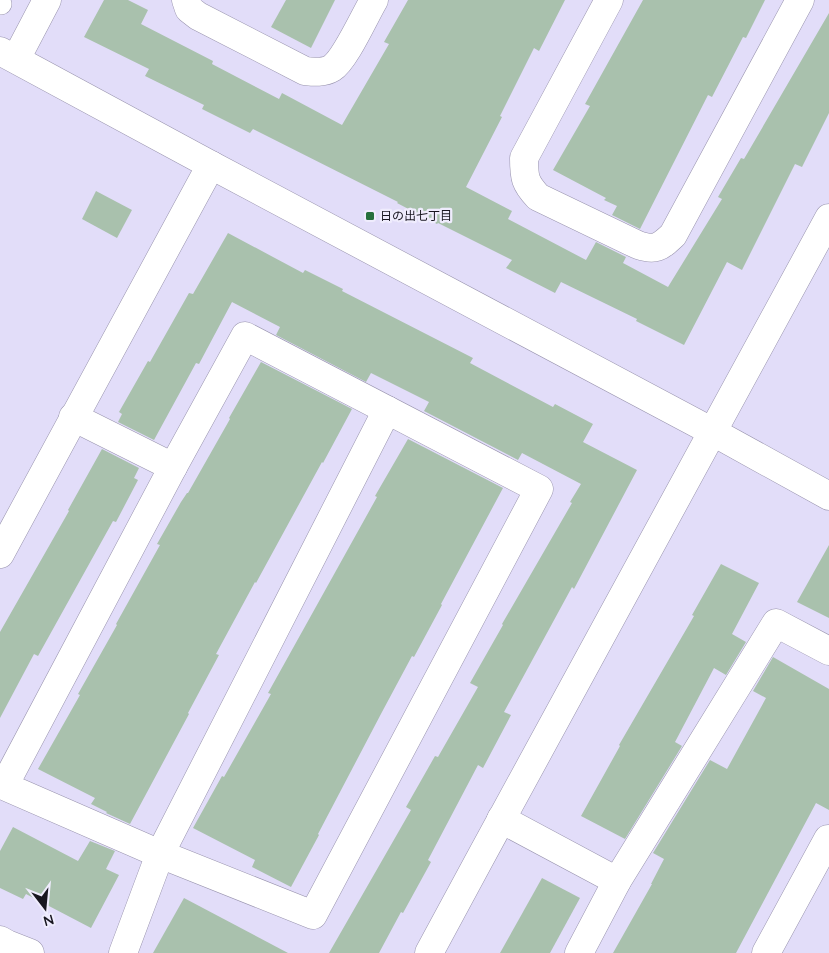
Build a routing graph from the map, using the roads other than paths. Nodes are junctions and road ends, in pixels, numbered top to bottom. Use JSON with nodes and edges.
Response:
{"nodes":[{"id":1,"x":47,"y":0,"type":"edge"},
{"id":2,"x":186,"y":0,"type":"edge"},
{"id":3,"x":374,"y":0,"type":"edge"},
{"id":4,"x":609,"y":0,"type":"edge"},
{"id":5,"x":800,"y":0,"type":"edge"},
{"id":6,"x":8,"y":55,"type":"edge"},
{"id":7,"x":211,"y":165,"type":"junction"},
{"id":8,"x":829,"y":218,"type":"edge"},
{"id":9,"x":387,"y":410,"type":"junction"},
{"id":10,"x":73,"y":417,"type":"junction"},
{"id":11,"x":713,"y":432,"type":"junction"},
{"id":12,"x":173,"y":467,"type":"junction"},
{"id":13,"x":829,"y":496,"type":"edge"},
{"id":14,"x":0,"y":554,"type":"edge"},
{"id":15,"x":829,"y":651,"type":"edge"},
{"id":16,"x":501,"y":819,"type":"junction"},
{"id":17,"x":829,"y":839,"type":"edge"},
{"id":18,"x":160,"y":854,"type":"junction"},
{"id":19,"x":617,"y":881,"type":"junction"},
{"id":20,"x":0,"y":940,"type":"edge"},
{"id":21,"x":30,"y":953,"type":"edge"},
{"id":22,"x":123,"y":953,"type":"edge"},
{"id":23,"x":430,"y":953,"type":"edge"},
{"id":24,"x":579,"y":953,"type":"edge"},
{"id":25,"x":766,"y":953,"type":"edge"}],
"edges":[{"from":1,"to":6,"type":"street"},
{"from":2,"to":3,"type":"street"},
{"from":4,"to":5,"type":"street"},
{"from":6,"to":7,"type":"street"},
{"from":7,"to":10,"type":"street"},
{"from":7,"to":11,"type":"street"},
{"from":8,"to":11,"type":"street"},
{"from":9,"to":12,"type":"street"},
{"from":9,"to":18,"type":"street"},
{"from":9,"to":18,"type":"street"},
{"from":10,"to":12,"type":"street"},
{"from":10,"to":14,"type":"street"},
{"from":11,"to":13,"type":"street"},
{"from":11,"to":16,"type":"street"},
{"from":12,"to":18,"type":"street"},
{"from":15,"to":19,"type":"street"},
{"from":16,"to":19,"type":"street"},
{"from":16,"to":23,"type":"street"},
{"from":17,"to":25,"type":"street"},
{"from":18,"to":22,"type":"street"},
{"from":19,"to":24,"type":"street"},
{"from":20,"to":21,"type":"street"}]}
